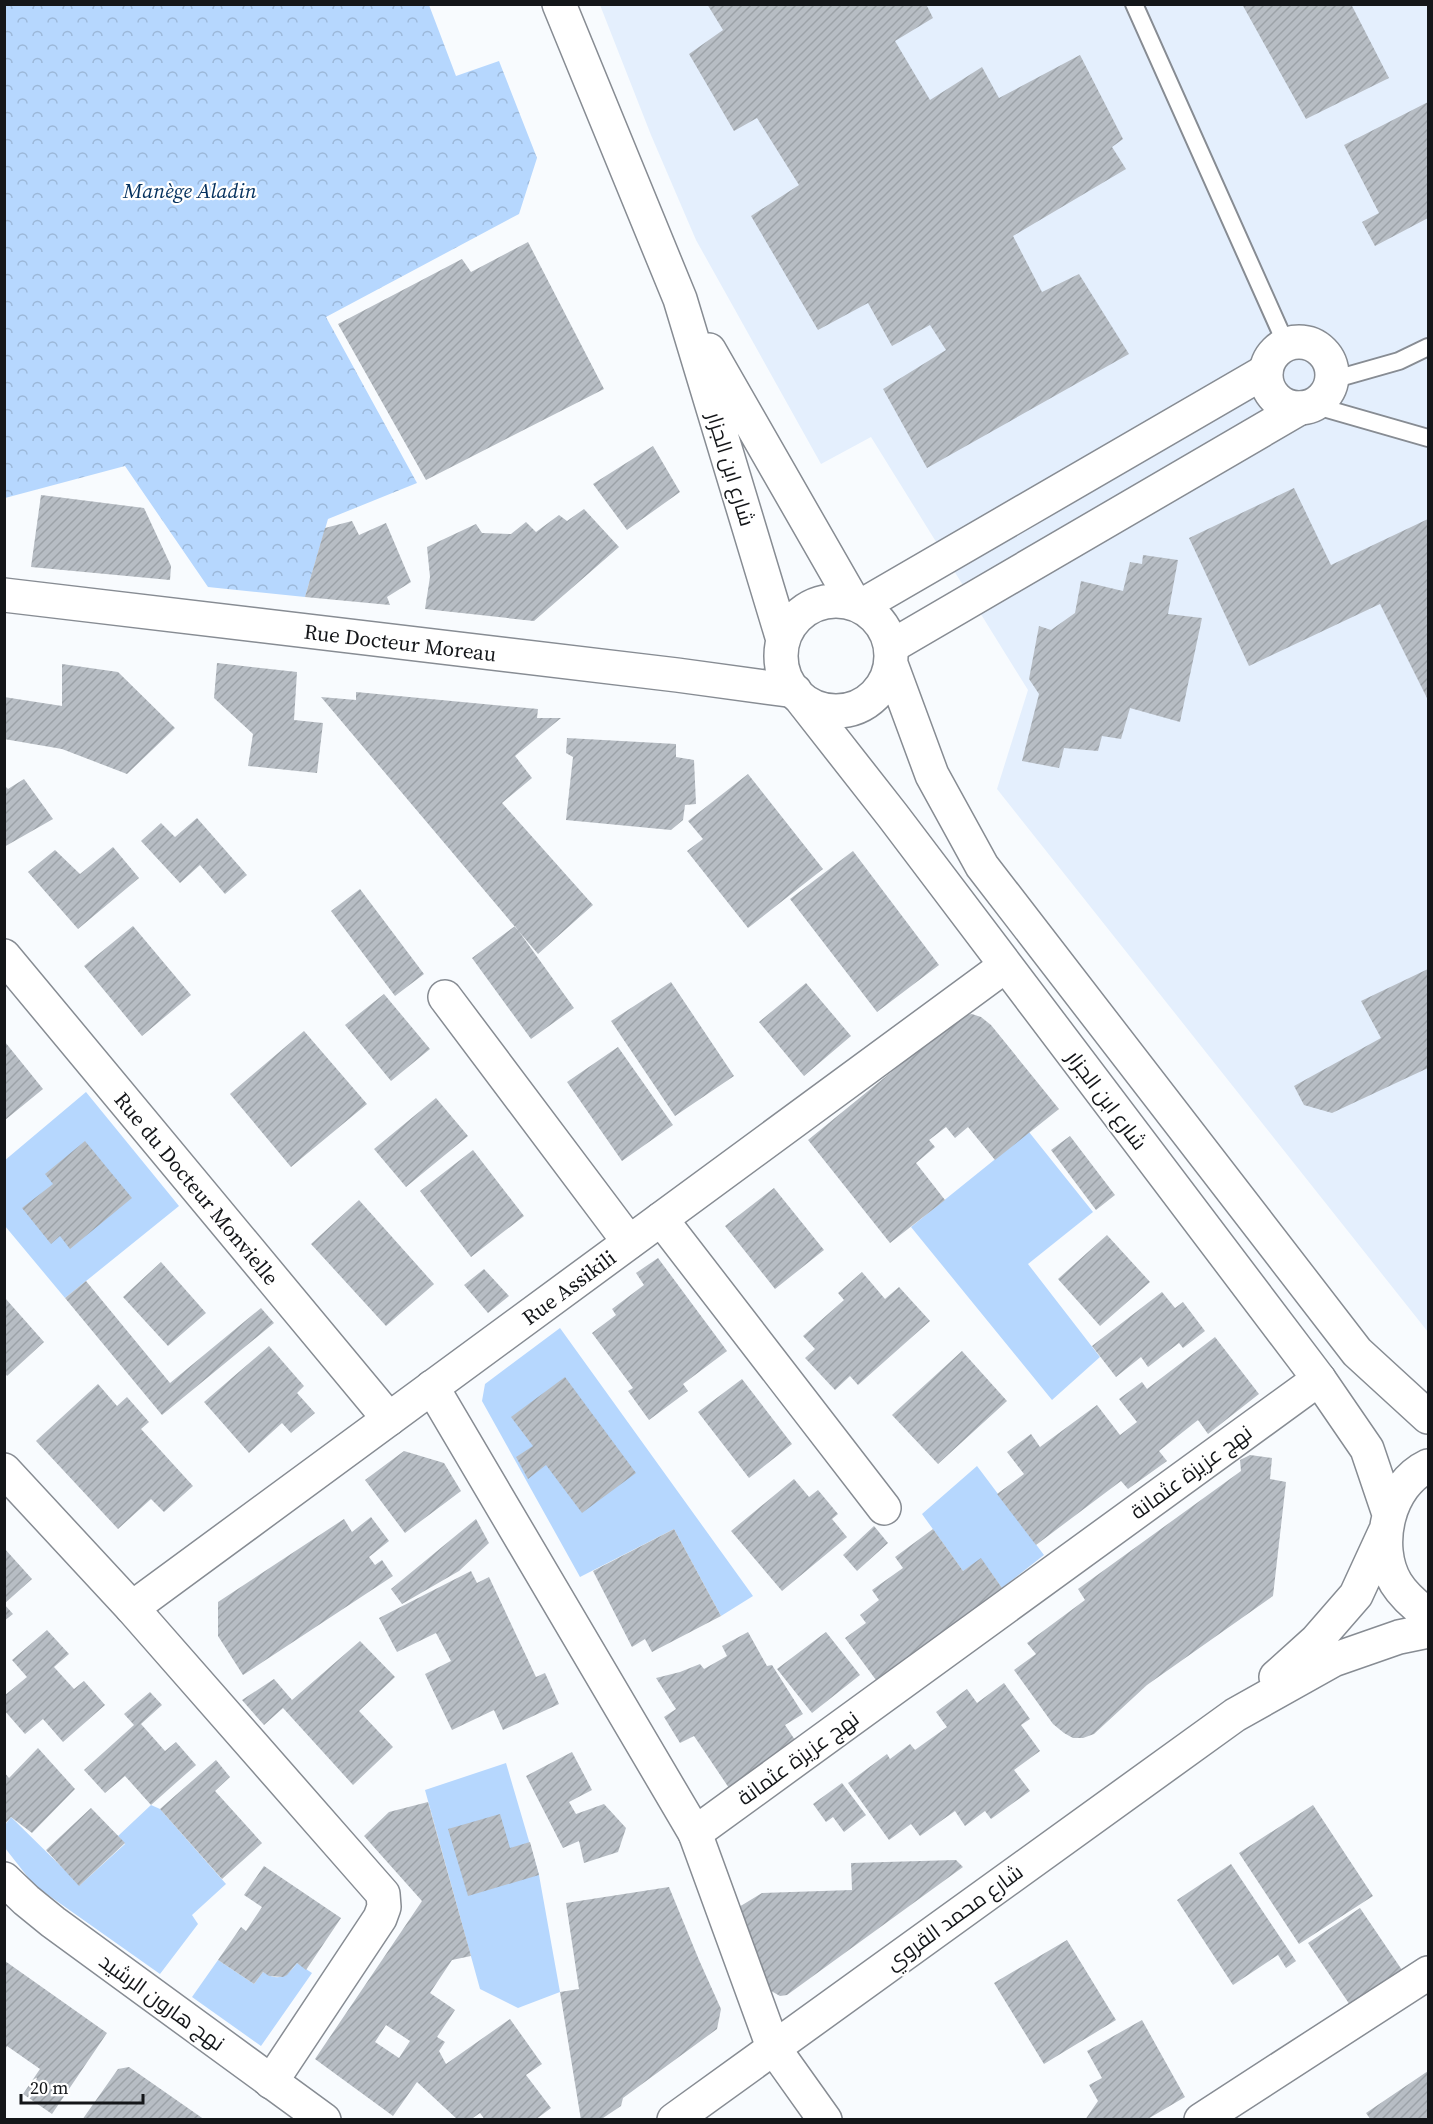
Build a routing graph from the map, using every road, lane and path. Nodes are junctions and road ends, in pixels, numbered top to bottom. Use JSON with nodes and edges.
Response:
{"nodes":[{"id":1,"x":559,"y":4,"type":"edge"},
{"id":2,"x":1134,"y":4,"type":"edge"},
{"id":3,"x":680,"y":299,"type":"junction"},
{"id":4,"x":1286,"y":344,"type":"junction"},
{"id":5,"x":1428,"y":347,"type":"edge"},
{"id":6,"x":1266,"y":371,"type":"junction"},
{"id":7,"x":1332,"y":380,"type":"junction"},
{"id":8,"x":1306,"y":406,"type":"junction"},
{"id":9,"x":1428,"y":438,"type":"edge"},
{"id":10,"x":4,"y":595,"type":"edge"},
{"id":11,"x":857,"y":604,"type":"junction"},
{"id":12,"x":783,"y":640,"type":"junction"},
{"id":13,"x":892,"y":655,"type":"junction"},
{"id":14,"x":798,"y":695,"type":"junction"},
{"id":15,"x":4,"y":956,"type":"edge"},
{"id":16,"x":1005,"y":966,"type":"junction"},
{"id":17,"x":445,"y":997,"type":"dead end"},
{"id":18,"x":661,"y":1219,"type":"junction"},
{"id":19,"x":629,"y":1242,"type":"junction"},
{"id":20,"x":1320,"y":1379,"type":"junction"},
{"id":21,"x":432,"y":1387,"type":"junction"},
{"id":22,"x":1428,"y":1417,"type":"edge"},
{"id":23,"x":389,"y":1419,"type":"junction"},
{"id":24,"x":1428,"y":1466,"type":"edge"},
{"id":25,"x":4,"y":1470,"type":"edge"},
{"id":26,"x":884,"y":1508,"type":"dead end"},
{"id":27,"x":1387,"y":1523,"type":"junction"},
{"id":28,"x":132,"y":1608,"type":"junction"},
{"id":29,"x":1428,"y":1615,"type":"edge"},
{"id":30,"x":1428,"y":1631,"type":"edge"},
{"id":31,"x":1235,"y":1715,"type":"junction"},
{"id":32,"x":695,"y":1833,"type":"junction"},
{"id":33,"x":4,"y":1879,"type":"edge"},
{"id":34,"x":1428,"y":1973,"type":"edge"},
{"id":35,"x":772,"y":2047,"type":"junction"},
{"id":36,"x":271,"y":2082,"type":"junction"},
{"id":37,"x":324,"y":2120,"type":"edge"},
{"id":38,"x":674,"y":2120,"type":"edge"},
{"id":39,"x":825,"y":2120,"type":"edge"},
{"id":40,"x":1201,"y":2120,"type":"edge"}],
"edges":[{"from":1,"to":3,"type":"street","name":"شارع ابن الجزار"},
{"from":2,"to":4,"type":"lane"},
{"from":3,"to":11,"type":"street","name":"شارع ابن الجزار"},
{"from":3,"to":12,"type":"street","name":"شارع ابن الجزار"},
{"from":4,"to":6,"type":"street"},
{"from":4,"to":7,"type":"street"},
{"from":5,"to":7,"type":"lane"},
{"from":6,"to":8,"type":"street"},
{"from":6,"to":11,"type":"street"},
{"from":7,"to":8,"type":"street"},
{"from":8,"to":9,"type":"lane"},
{"from":8,"to":13,"type":"street"},
{"from":10,"to":14,"type":"street","name":"Rue Docteur Moreau"},
{"from":11,"to":12,"type":"street"},
{"from":11,"to":13,"type":"street"},
{"from":12,"to":14,"type":"street"},
{"from":13,"to":14,"type":"street"},
{"from":13,"to":22,"type":"street","name":"شارع ابن الجزار"},
{"from":14,"to":16,"type":"street","name":"شارع ابن الجزار"},
{"from":15,"to":23,"type":"street","name":"Rue du Docteur Monvielle"},
{"from":16,"to":18,"type":"street","name":"Rue Assikili"},
{"from":16,"to":20,"type":"street","name":"شارع ابن الجزار"},
{"from":17,"to":19,"type":"street"},
{"from":18,"to":19,"type":"street","name":"Rue Assikili"},
{"from":18,"to":26,"type":"street"},
{"from":19,"to":21,"type":"street","name":"Rue Assikili"},
{"from":20,"to":27,"type":"street","name":"شارع ابن الجزار"},
{"from":20,"to":32,"type":"street","name":"نهج عزيزة عثمانة"},
{"from":21,"to":23,"type":"street","name":"Rue Assikili"},
{"from":21,"to":32,"type":"street"},
{"from":23,"to":28,"type":"street","name":"Rue Assikili"},
{"from":24,"to":27,"type":"street","name":"شارع محمد القروي"},
{"from":25,"to":28,"type":"street"},
{"from":27,"to":29,"type":"street"},
{"from":27,"to":31,"type":"street","name":"شارع محمد القروي"},
{"from":28,"to":36,"type":"street"},
{"from":30,"to":31,"type":"street","name":"شارع محمد القروي"},
{"from":31,"to":35,"type":"street","name":"شارع محمد القروي"},
{"from":32,"to":35,"type":"street"},
{"from":33,"to":36,"type":"street","name":"نهج هارون الرشيد"},
{"from":34,"to":40,"type":"street"},
{"from":35,"to":38,"type":"street","name":"شارع محمد القروي"},
{"from":35,"to":39,"type":"street"},
{"from":36,"to":37,"type":"street","name":"نهج هارون الرشيد"}]}
